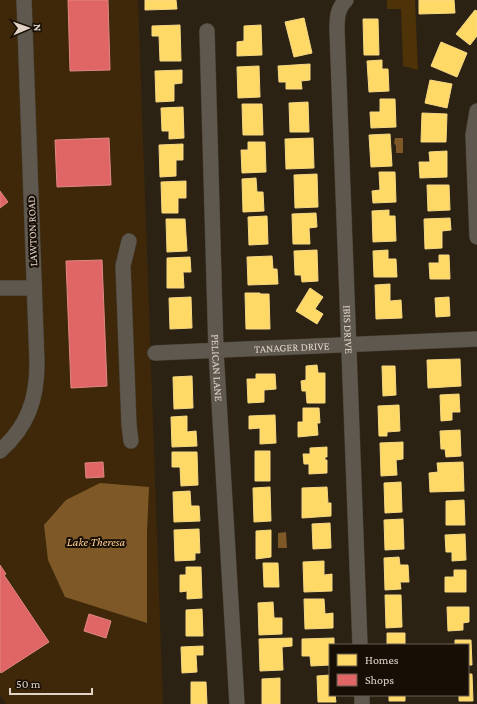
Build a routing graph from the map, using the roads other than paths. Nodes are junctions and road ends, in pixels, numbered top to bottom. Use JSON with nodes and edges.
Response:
{"nodes":[{"id":1,"x":24,"y":0,"type":"edge"},
{"id":2,"x":346,"y":0,"type":"edge"},
{"id":3,"x":208,"y":31,"type":"dead end"},
{"id":4,"x":477,"y":111,"type":"edge"},
{"id":5,"x":477,"y":236,"type":"edge"},
{"id":6,"x":129,"y":241,"type":"dead end"},
{"id":7,"x":0,"y":288,"type":"edge"},
{"id":8,"x":34,"y":288,"type":"junction"},
{"id":9,"x":477,"y":339,"type":"edge"},
{"id":10,"x":349,"y":345,"type":"junction"},
{"id":11,"x":216,"y":350,"type":"junction"},
{"id":12,"x":155,"y":354,"type":"dead end"},
{"id":13,"x":131,"y":442,"type":"dead end"},
{"id":14,"x":0,"y":451,"type":"edge"},
{"id":15,"x":360,"y":644,"type":"edge"},
{"id":16,"x":237,"y":704,"type":"edge"}],
"edges":[{"from":1,"to":8,"type":"street","name":"LAWTON ROAD"},
{"from":2,"to":10,"type":"street","name":"IBIS DRIVE"},
{"from":3,"to":11,"type":"street","name":"PELICAN LANE"},
{"from":4,"to":5,"type":"street"},
{"from":6,"to":13,"type":"street"},
{"from":7,"to":8,"type":"street"},
{"from":8,"to":14,"type":"street","name":"LAWTON ROAD"},
{"from":9,"to":10,"type":"street","name":"TANAGER DRIVE"},
{"from":10,"to":11,"type":"street","name":"TANAGER DRIVE"},
{"from":10,"to":15,"type":"street","name":"IBIS DRIVE"},
{"from":11,"to":12,"type":"street","name":"TANAGER DRIVE"},
{"from":11,"to":16,"type":"street","name":"PELICAN LANE"}]}
